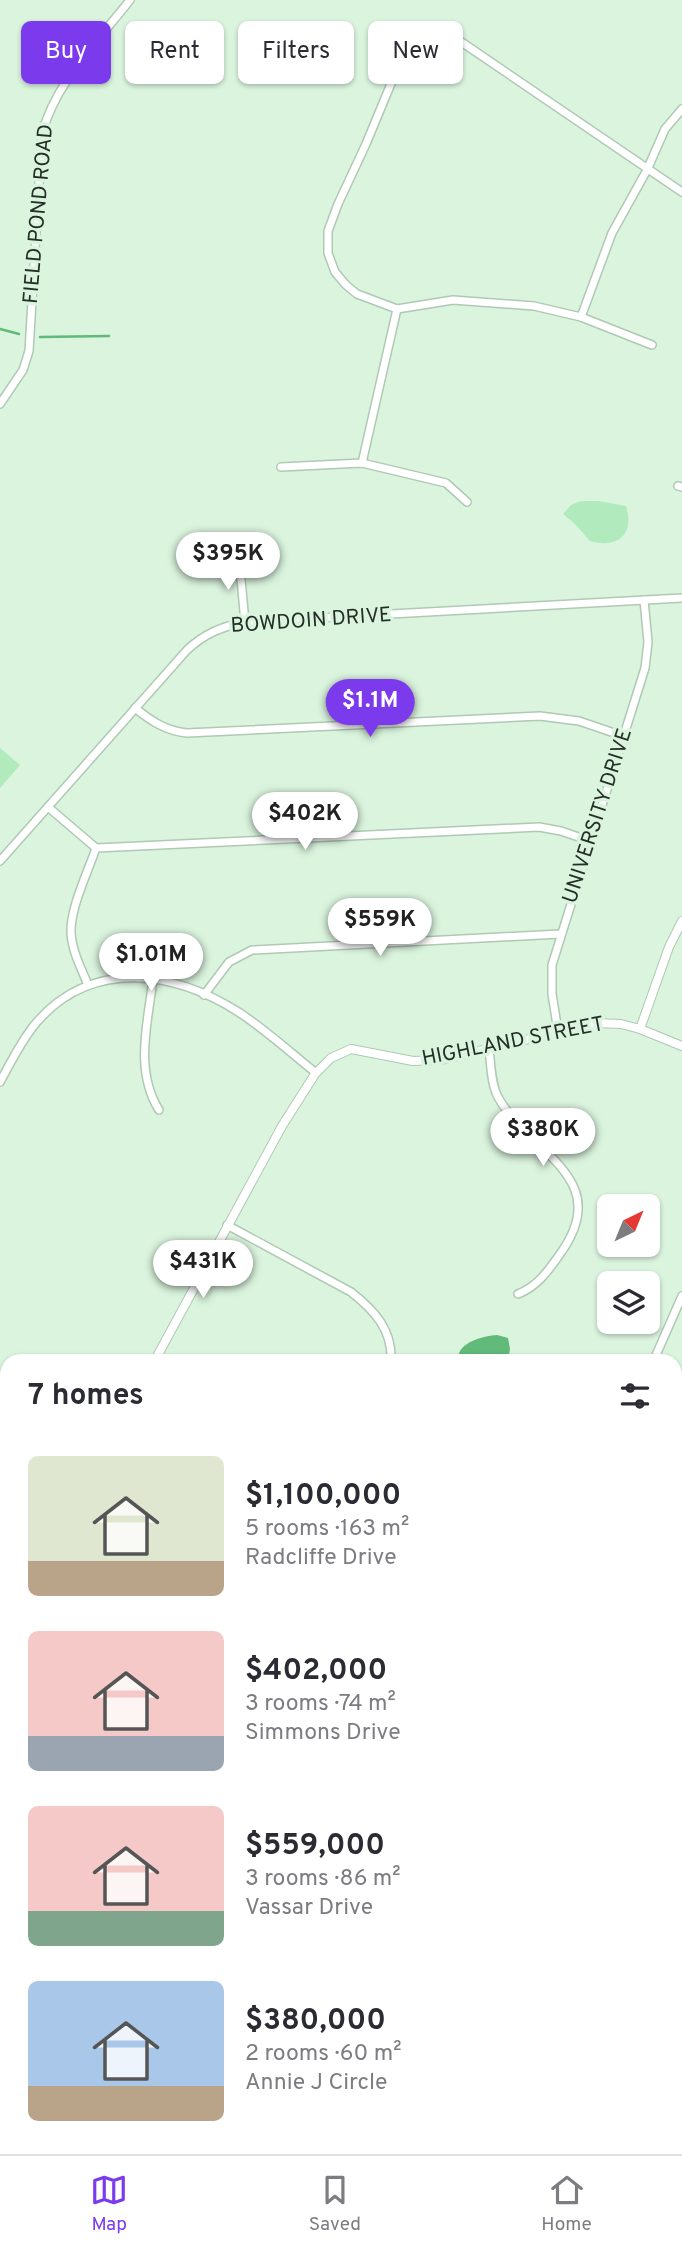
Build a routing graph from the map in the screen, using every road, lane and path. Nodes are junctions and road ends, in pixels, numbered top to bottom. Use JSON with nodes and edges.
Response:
{"nodes":[{"id":1,"x":130,"y":0,"type":"edge"},
{"id":2,"x":682,"y":109,"type":"edge"},
{"id":3,"x":647,"y":170,"type":"junction"},
{"id":4,"x":682,"y":192,"type":"edge"},
{"id":5,"x":397,"y":309,"type":"junction"},
{"id":6,"x":581,"y":317,"type":"junction"},
{"id":7,"x":652,"y":345,"type":"dead end"},
{"id":8,"x":0,"y":404,"type":"edge"},
{"id":9,"x":362,"y":463,"type":"junction"},
{"id":10,"x":281,"y":467,"type":"dead end"},
{"id":11,"x":467,"y":502,"type":"dead end"},
{"id":12,"x":239,"y":558,"type":"dead end"},
{"id":13,"x":682,"y":598,"type":"edge"},
{"id":14,"x":644,"y":600,"type":"junction"},
{"id":15,"x":245,"y":622,"type":"junction"},
{"id":16,"x":135,"y":708,"type":"junction"},
{"id":17,"x":624,"y":736,"type":"junction"},
{"id":18,"x":48,"y":807,"type":"junction"},
{"id":19,"x":590,"y":841,"type":"junction"},
{"id":20,"x":96,"y":848,"type":"junction"},
{"id":21,"x":0,"y":861,"type":"edge"},
{"id":22,"x":682,"y":921,"type":"edge"},
{"id":23,"x":560,"y":934,"type":"junction"},
{"id":24,"x":153,"y":979,"type":"junction"},
{"id":25,"x":88,"y":985,"type":"junction"},
{"id":26,"x":204,"y":995,"type":"junction"},
{"id":27,"x":639,"y":1029,"type":"junction"},
{"id":28,"x":558,"y":1031,"type":"junction"},
{"id":29,"x":682,"y":1046,"type":"edge"},
{"id":30,"x":489,"y":1049,"type":"junction"},
{"id":31,"x":316,"y":1073,"type":"junction"},
{"id":32,"x":0,"y":1082,"type":"edge"},
{"id":33,"x":159,"y":1110,"type":"dead end"},
{"id":34,"x":227,"y":1225,"type":"junction"},
{"id":35,"x":518,"y":1294,"type":"dead end"},
{"id":36,"x":682,"y":1296,"type":"edge"},
{"id":37,"x":158,"y":1354,"type":"edge"},
{"id":38,"x":391,"y":1354,"type":"edge"},
{"id":39,"x":657,"y":1354,"type":"edge"}],
"edges":[{"from":1,"to":8,"type":"street","name":"FIELD POND ROAD"},
{"from":2,"to":3,"type":"street"},
{"from":3,"to":4,"type":"street"},
{"from":3,"to":5,"type":"street"},
{"from":3,"to":6,"type":"street"},
{"from":5,"to":6,"type":"street"},
{"from":5,"to":9,"type":"street"},
{"from":6,"to":7,"type":"street"},
{"from":9,"to":10,"type":"street"},
{"from":9,"to":11,"type":"street"},
{"from":12,"to":15,"type":"street"},
{"from":13,"to":14,"type":"street","name":"BOWDOIN DRIVE"},
{"from":14,"to":15,"type":"street","name":"BOWDOIN DRIVE"},
{"from":14,"to":17,"type":"street","name":"UNIVERSITY DRIVE"},
{"from":15,"to":16,"type":"street","name":"BOWDOIN DRIVE"},
{"from":16,"to":17,"type":"street"},
{"from":16,"to":18,"type":"street","name":"BOWDOIN DRIVE"},
{"from":17,"to":19,"type":"street","name":"UNIVERSITY DRIVE"},
{"from":18,"to":20,"type":"street"},
{"from":18,"to":21,"type":"street","name":"BOWDOIN DRIVE"},
{"from":19,"to":20,"type":"street"},
{"from":19,"to":23,"type":"street","name":"UNIVERSITY DRIVE"},
{"from":20,"to":25,"type":"street"},
{"from":22,"to":27,"type":"street"},
{"from":23,"to":26,"type":"street"},
{"from":23,"to":28,"type":"street","name":"UNIVERSITY DRIVE"},
{"from":24,"to":25,"type":"street"},
{"from":24,"to":26,"type":"street"},
{"from":24,"to":33,"type":"street"},
{"from":25,"to":32,"type":"street"},
{"from":26,"to":31,"type":"street"},
{"from":27,"to":28,"type":"street","name":"HIGHLAND STREET"},
{"from":27,"to":29,"type":"street","name":"HIGHLAND STREET"},
{"from":28,"to":30,"type":"street","name":"HIGHLAND STREET"},
{"from":30,"to":31,"type":"street","name":"HIGHLAND STREET"},
{"from":30,"to":35,"type":"street"},
{"from":31,"to":34,"type":"street","name":"HIGHLAND STREET"},
{"from":34,"to":37,"type":"street","name":"HIGHLAND STREET"},
{"from":34,"to":38,"type":"street"},
{"from":36,"to":39,"type":"street"}]}
